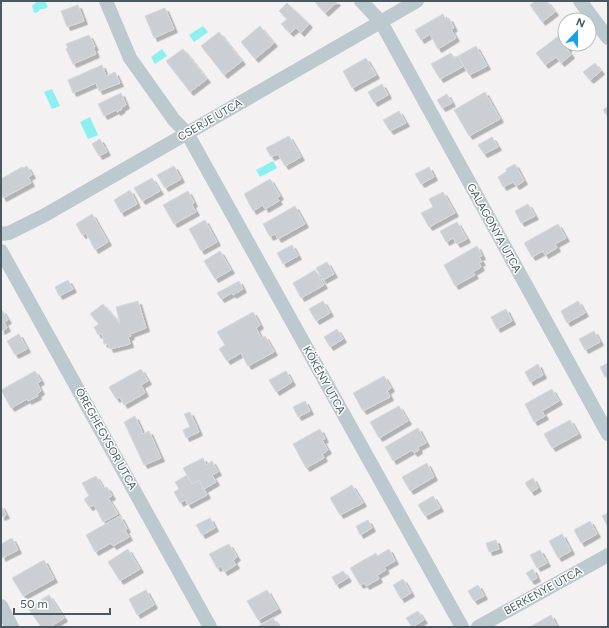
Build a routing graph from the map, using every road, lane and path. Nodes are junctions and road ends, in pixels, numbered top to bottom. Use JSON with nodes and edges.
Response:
{"nodes":[{"id":1,"x":106,"y":1,"type":"edge"},
{"id":2,"x":361,"y":1,"type":"edge"},
{"id":3,"x":417,"y":1,"type":"edge"},
{"id":4,"x":580,"y":1,"type":"edge"},
{"id":5,"x":381,"y":22,"type":"junction"},
{"id":6,"x":608,"y":38,"type":"edge"},
{"id":7,"x":187,"y":133,"type":"junction"},
{"id":8,"x":1,"y":234,"type":"edge"},
{"id":9,"x":1,"y":250,"type":"edge"},
{"id":10,"x":608,"y":434,"type":"edge"},
{"id":11,"x":608,"y":555,"type":"edge"},
{"id":12,"x":1,"y":606,"type":"edge"},
{"id":13,"x":12,"y":627,"type":"edge"},
{"id":14,"x":210,"y":627,"type":"edge"},
{"id":15,"x":462,"y":627,"type":"edge"},
{"id":16,"x":478,"y":627,"type":"edge"}],
"edges":[{"from":1,"to":7,"type":"street","name":"KÖKÉNY UTCA"},
{"from":2,"to":5,"type":"street","name":"GALAGONYA UTCA"},
{"from":3,"to":5,"type":"street","name":"CSERJE UTCA"},
{"from":4,"to":6,"type":"street"},
{"from":5,"to":7,"type":"street","name":"CSERJE UTCA"},
{"from":5,"to":10,"type":"street","name":"GALAGONYA UTCA"},
{"from":7,"to":8,"type":"street","name":"CSERJE UTCA"},
{"from":7,"to":15,"type":"street","name":"KÖKÉNY UTCA"},
{"from":9,"to":14,"type":"street","name":"ÖREGHEGYSOR UTCA"},
{"from":11,"to":16,"type":"street","name":"BERKENYE UTCA"},
{"from":12,"to":13,"type":"street"}]}
